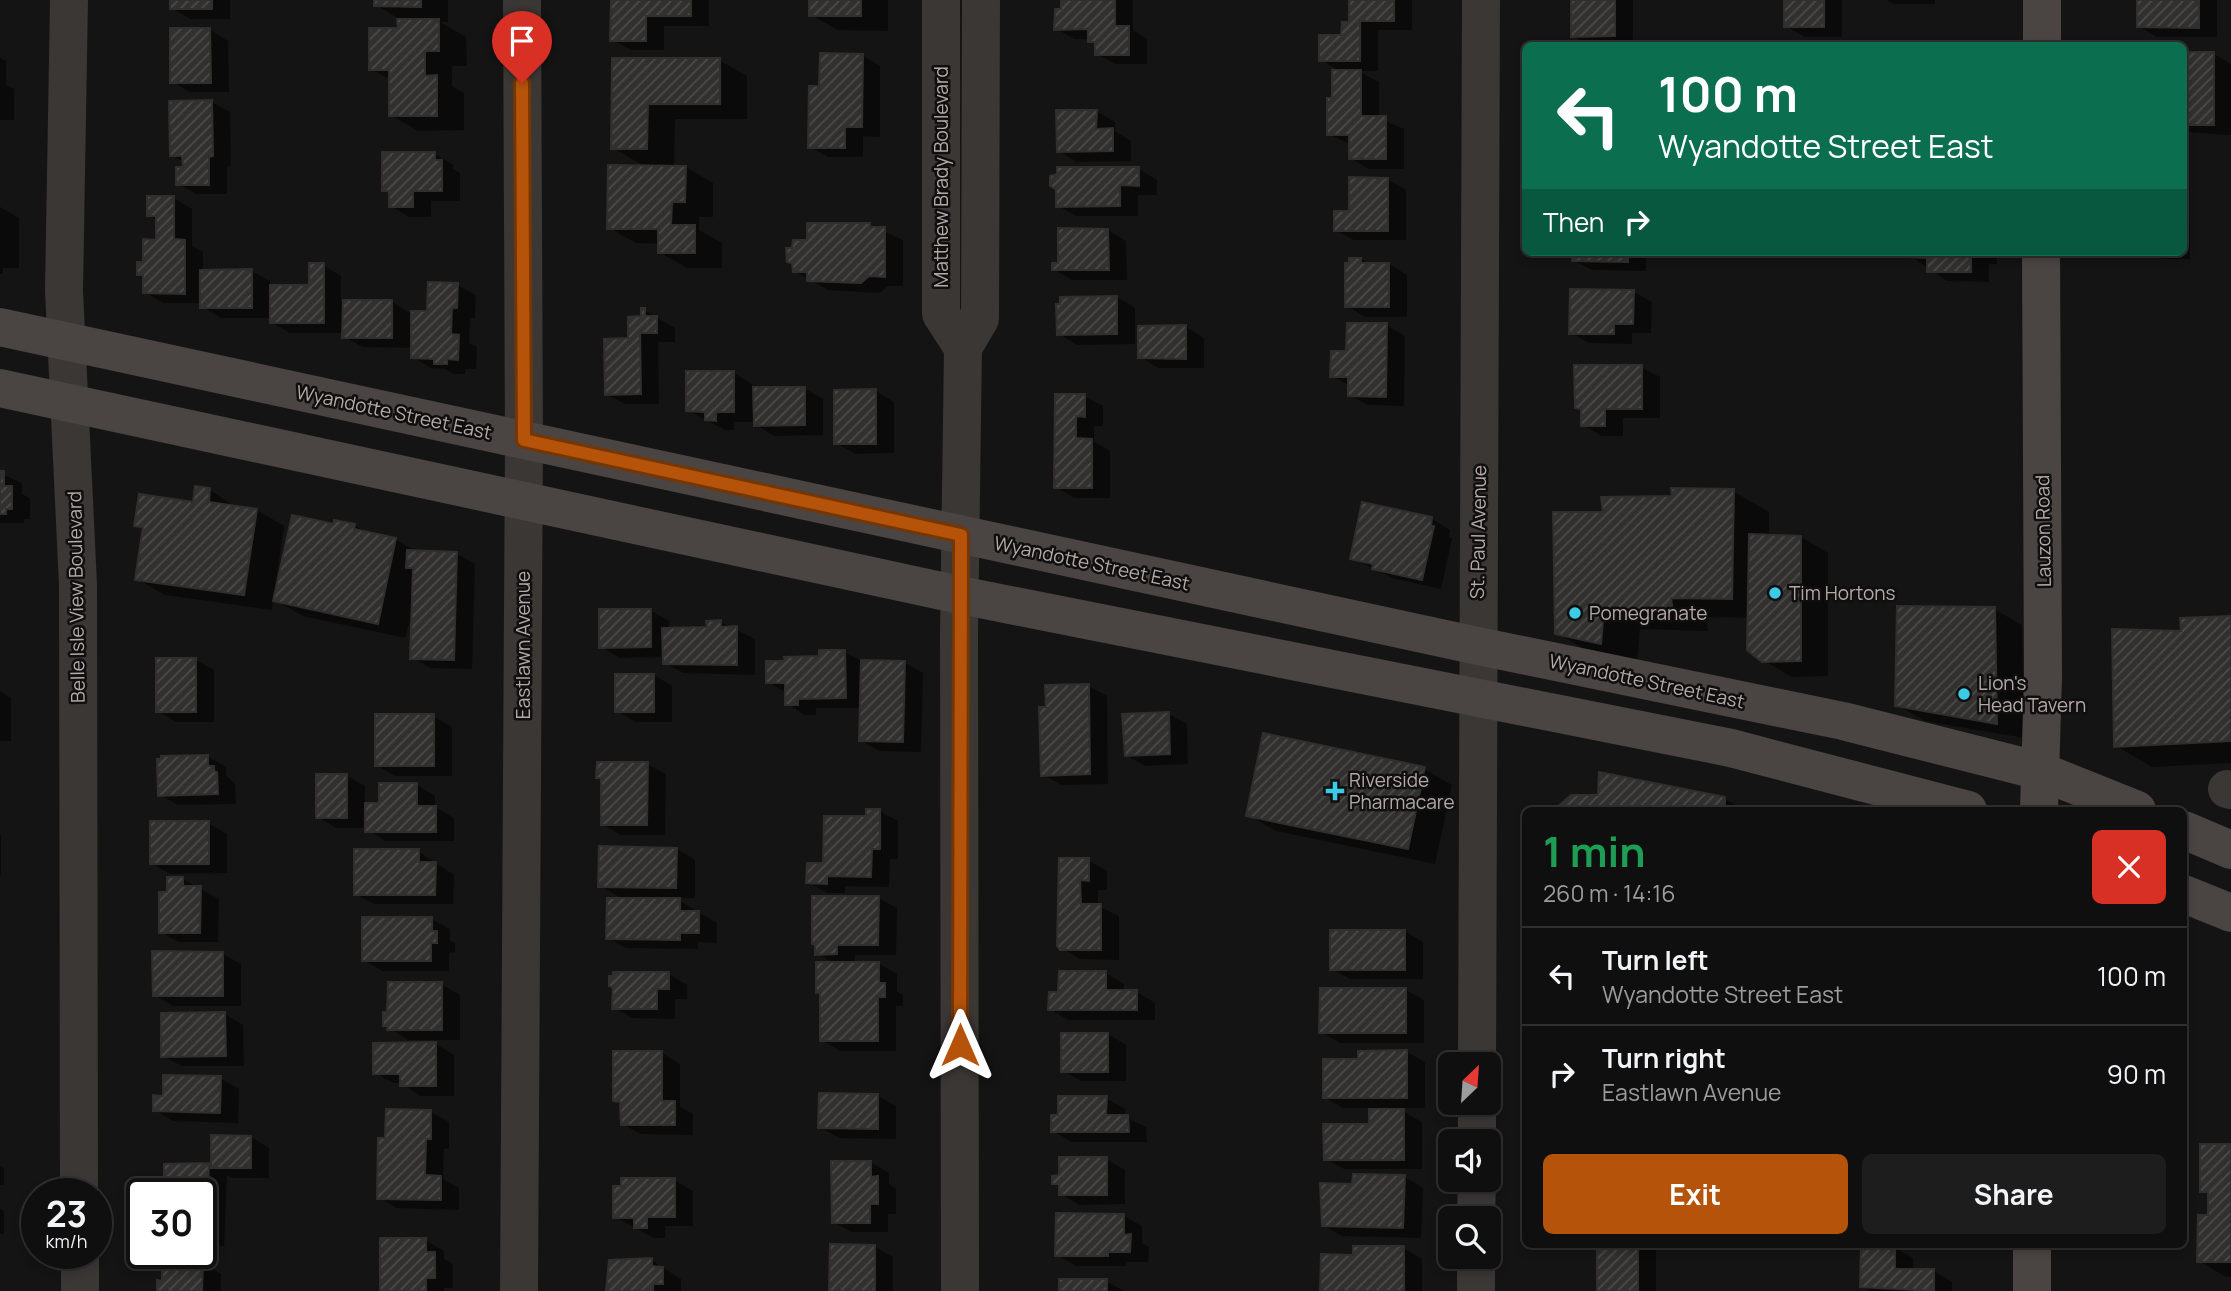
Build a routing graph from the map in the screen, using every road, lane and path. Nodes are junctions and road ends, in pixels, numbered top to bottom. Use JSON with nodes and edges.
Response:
{"nodes":[{"id":1,"x":69,"y":0,"type":"edge"},
{"id":2,"x":522,"y":0,"type":"edge"},
{"id":3,"x":940,"y":0,"type":"edge"},
{"id":4,"x":981,"y":0,"type":"edge"},
{"id":5,"x":1481,"y":0,"type":"edge"},
{"id":6,"x":2042,"y":0,"type":"edge"},
{"id":7,"x":2042,"y":42,"type":"edge"},
{"id":8,"x":2041,"y":256,"type":"edge"},
{"id":9,"x":0,"y":327,"type":"edge"},
{"id":10,"x":66,"y":342,"type":"junction"},
{"id":11,"x":963,"y":348,"type":"junction"},
{"id":12,"x":0,"y":388,"type":"edge"},
{"id":13,"x":72,"y":402,"type":"junction"},
{"id":14,"x":524,"y":440,"type":"junction"},
{"id":15,"x":523,"y":502,"type":"junction"},
{"id":16,"x":961,"y":535,"type":"junction"},
{"id":17,"x":960,"y":595,"type":"junction"},
{"id":18,"x":1478,"y":646,"type":"junction"},
{"id":19,"x":1478,"y":699,"type":"junction"},
{"id":20,"x":2040,"y":771,"type":"junction"},
{"id":21,"x":1957,"y":807,"type":"edge"},
{"id":22,"x":2039,"y":807,"type":"edge"},
{"id":23,"x":2130,"y":807,"type":"edge"},
{"id":24,"x":2187,"y":831,"type":"edge"},
{"id":25,"x":2231,"y":850,"type":"edge"},
{"id":26,"x":2188,"y":897,"type":"edge"},
{"id":27,"x":2231,"y":913,"type":"edge"},
{"id":28,"x":1477,"y":1052,"type":"edge"},
{"id":29,"x":79,"y":1178,"type":"edge"},
{"id":30,"x":2032,"y":1248,"type":"edge"},
{"id":31,"x":79,"y":1269,"type":"edge"},
{"id":32,"x":1476,"y":1269,"type":"edge"},
{"id":33,"x":80,"y":1291,"type":"edge"},
{"id":34,"x":519,"y":1291,"type":"edge"},
{"id":35,"x":960,"y":1291,"type":"edge"},
{"id":36,"x":1476,"y":1291,"type":"edge"},
{"id":37,"x":2032,"y":1291,"type":"edge"}],
"edges":[{"from":1,"to":10,"type":"street","name":"Belle Isle View Boulevard"},
{"from":2,"to":14,"type":"street","name":"Eastlawn Avenue"},
{"from":3,"to":11,"type":"street","name":"Matthew Brady Boulevard"},
{"from":4,"to":11,"type":"street","name":"Matthew Brady Boulevard"},
{"from":5,"to":18,"type":"street","name":"St. Paul Avenue"},
{"from":6,"to":7,"type":"main road"},
{"from":8,"to":20,"type":"main road","name":"Lauzon Road"},
{"from":9,"to":10,"type":"main road","name":"Wyandotte Street East"},
{"from":10,"to":13,"type":"street","name":"Belle Isle View Boulevard"},
{"from":10,"to":14,"type":"main road","name":"Wyandotte Street East"},
{"from":11,"to":16,"type":"street","name":"Matthew Brady Boulevard"},
{"from":12,"to":13,"type":"main road"},
{"from":13,"to":15,"type":"main road"},
{"from":13,"to":29,"type":"street","name":"Belle Isle View Boulevard"},
{"from":14,"to":15,"type":"street","name":"Eastlawn Avenue"},
{"from":14,"to":16,"type":"main road","name":"Wyandotte Street East"},
{"from":15,"to":17,"type":"main road"},
{"from":15,"to":34,"type":"street","name":"Eastlawn Avenue"},
{"from":16,"to":17,"type":"street","name":"Matthew Brady Boulevard"},
{"from":16,"to":18,"type":"main road","name":"Wyandotte Street East"},
{"from":17,"to":19,"type":"main road"},
{"from":17,"to":35,"type":"street","name":"Matthew Brady Boulevard"},
{"from":18,"to":19,"type":"street","name":"St. Paul Avenue"},
{"from":18,"to":20,"type":"main road","name":"Wyandotte Street East"},
{"from":19,"to":21,"type":"main road"},
{"from":19,"to":28,"type":"street","name":"St. Paul Avenue"},
{"from":20,"to":22,"type":"main road","name":"Lauzon Road"},
{"from":20,"to":23,"type":"main road","name":"Wyandotte Street East"},
{"from":24,"to":25,"type":"main road"},
{"from":26,"to":27,"type":"main road"},
{"from":30,"to":37,"type":"main road"},
{"from":31,"to":33,"type":"street"},
{"from":32,"to":36,"type":"street"}]}
